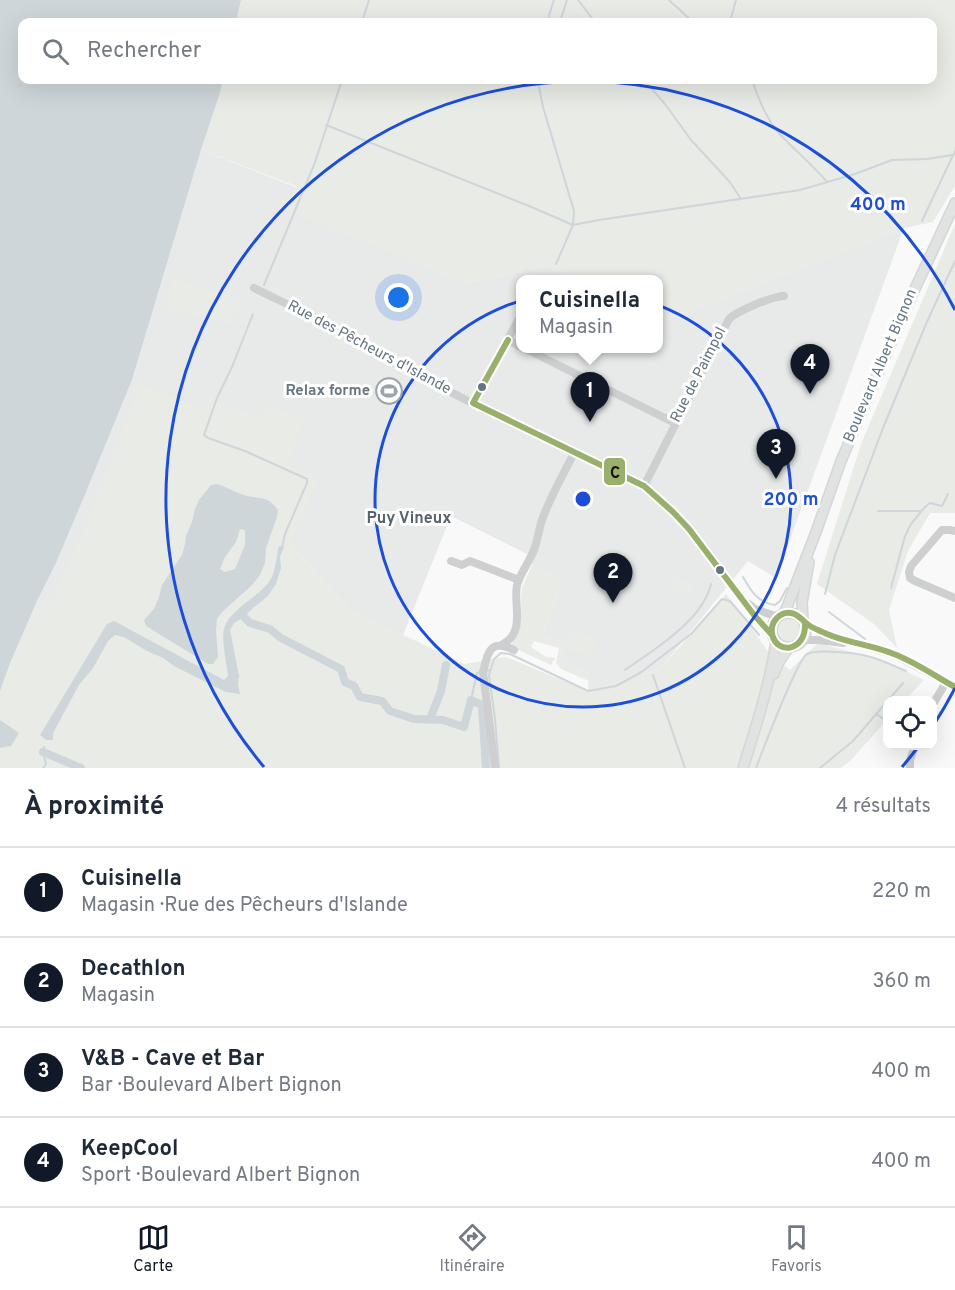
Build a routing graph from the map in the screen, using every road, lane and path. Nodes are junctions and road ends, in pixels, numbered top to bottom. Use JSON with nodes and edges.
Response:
{"nodes":[{"id":1,"x":955,"y":203,"type":"edge"},
{"id":2,"x":254,"y":288,"type":"dead end"},
{"id":3,"x":784,"y":296,"type":"dead end"},
{"id":4,"x":516,"y":324,"type":"edge"},
{"id":5,"x":507,"y":340,"type":"junction"},
{"id":6,"x":516,"y":345,"type":"edge"},
{"id":7,"x":532,"y":353,"type":"edge"},
{"id":8,"x":473,"y":403,"type":"junction"},
{"id":9,"x":675,"y":423,"type":"junction"},
{"id":10,"x":574,"y":453,"type":"junction"},
{"id":11,"x":644,"y":486,"type":"junction"},
{"id":12,"x":955,"y":531,"type":"edge"},
{"id":13,"x":816,"y":532,"type":"junction"},
{"id":14,"x":451,"y":561,"type":"dead end"},
{"id":15,"x":519,"y":580,"type":"junction"},
{"id":16,"x":738,"y":595,"type":"junction"},
{"id":17,"x":955,"y":598,"type":"edge"},
{"id":18,"x":780,"y":615,"type":"junction"},
{"id":19,"x":804,"y":621,"type":"junction"},
{"id":20,"x":774,"y":638,"type":"junction"},
{"id":21,"x":803,"y":640,"type":"junction"},
{"id":22,"x":503,"y":644,"type":"junction"},
{"id":23,"x":789,"y":647,"type":"junction"},
{"id":24,"x":868,"y":647,"type":"junction"},
{"id":25,"x":514,"y":650,"type":"dead end"},
{"id":26,"x":946,"y":682,"type":"junction"},
{"id":27,"x":955,"y":687,"type":"edge"},
{"id":28,"x":937,"y":699,"type":"edge"},
{"id":29,"x":762,"y":704,"type":"junction"},
{"id":30,"x":914,"y":750,"type":"edge"},
{"id":31,"x":495,"y":768,"type":"edge"},
{"id":32,"x":743,"y":768,"type":"edge"},
{"id":33,"x":910,"y":768,"type":"edge"}],
"edges":[{"from":1,"to":13,"type":"main road","name":"Boulevard Albert Bignon"},
{"from":2,"to":8,"type":"street","name":"Rue des Pêcheurs d'Islande"},
{"from":3,"to":9,"type":"street","name":"Rue de Paimpol"},
{"from":4,"to":5,"type":"street"},
{"from":5,"to":6,"type":"street"},
{"from":5,"to":8,"type":"street"},
{"from":7,"to":9,"type":"street"},
{"from":8,"to":10,"type":"street","name":"Rue des Pêcheurs d'Islande"},
{"from":9,"to":11,"type":"street","name":"Rue de Paimpol"},
{"from":10,"to":11,"type":"street","name":"Rue des Pêcheurs d'Islande"},
{"from":10,"to":15,"type":"street"},
{"from":11,"to":16,"type":"street","name":"Rue des Pêcheurs d'Islande"},
{"from":12,"to":17,"type":"street"},
{"from":13,"to":18,"type":"main road","name":"Boulevard Albert Bignon"},
{"from":13,"to":19,"type":"main road","name":"Boulevard Albert Bignon"},
{"from":14,"to":15,"type":"street"},
{"from":15,"to":22,"type":"street"},
{"from":16,"to":18,"type":"street","name":"Rue des Pêcheurs d'Islande"},
{"from":16,"to":20,"type":"street","name":"Rue des Pêcheurs d'Islande"},
{"from":18,"to":19,"type":"main road"},
{"from":18,"to":20,"type":"main road"},
{"from":19,"to":21,"type":"main road"},
{"from":19,"to":24,"type":"street"},
{"from":20,"to":23,"type":"main road"},
{"from":20,"to":29,"type":"main road"},
{"from":21,"to":23,"type":"main road"},
{"from":21,"to":24,"type":"street"},
{"from":22,"to":25,"type":"street"},
{"from":22,"to":31,"type":"street"},
{"from":23,"to":29,"type":"main road"},
{"from":24,"to":26,"type":"street"},
{"from":26,"to":27,"type":"street"},
{"from":26,"to":28,"type":"street"},
{"from":29,"to":32,"type":"main road"},
{"from":30,"to":33,"type":"street"}]}
